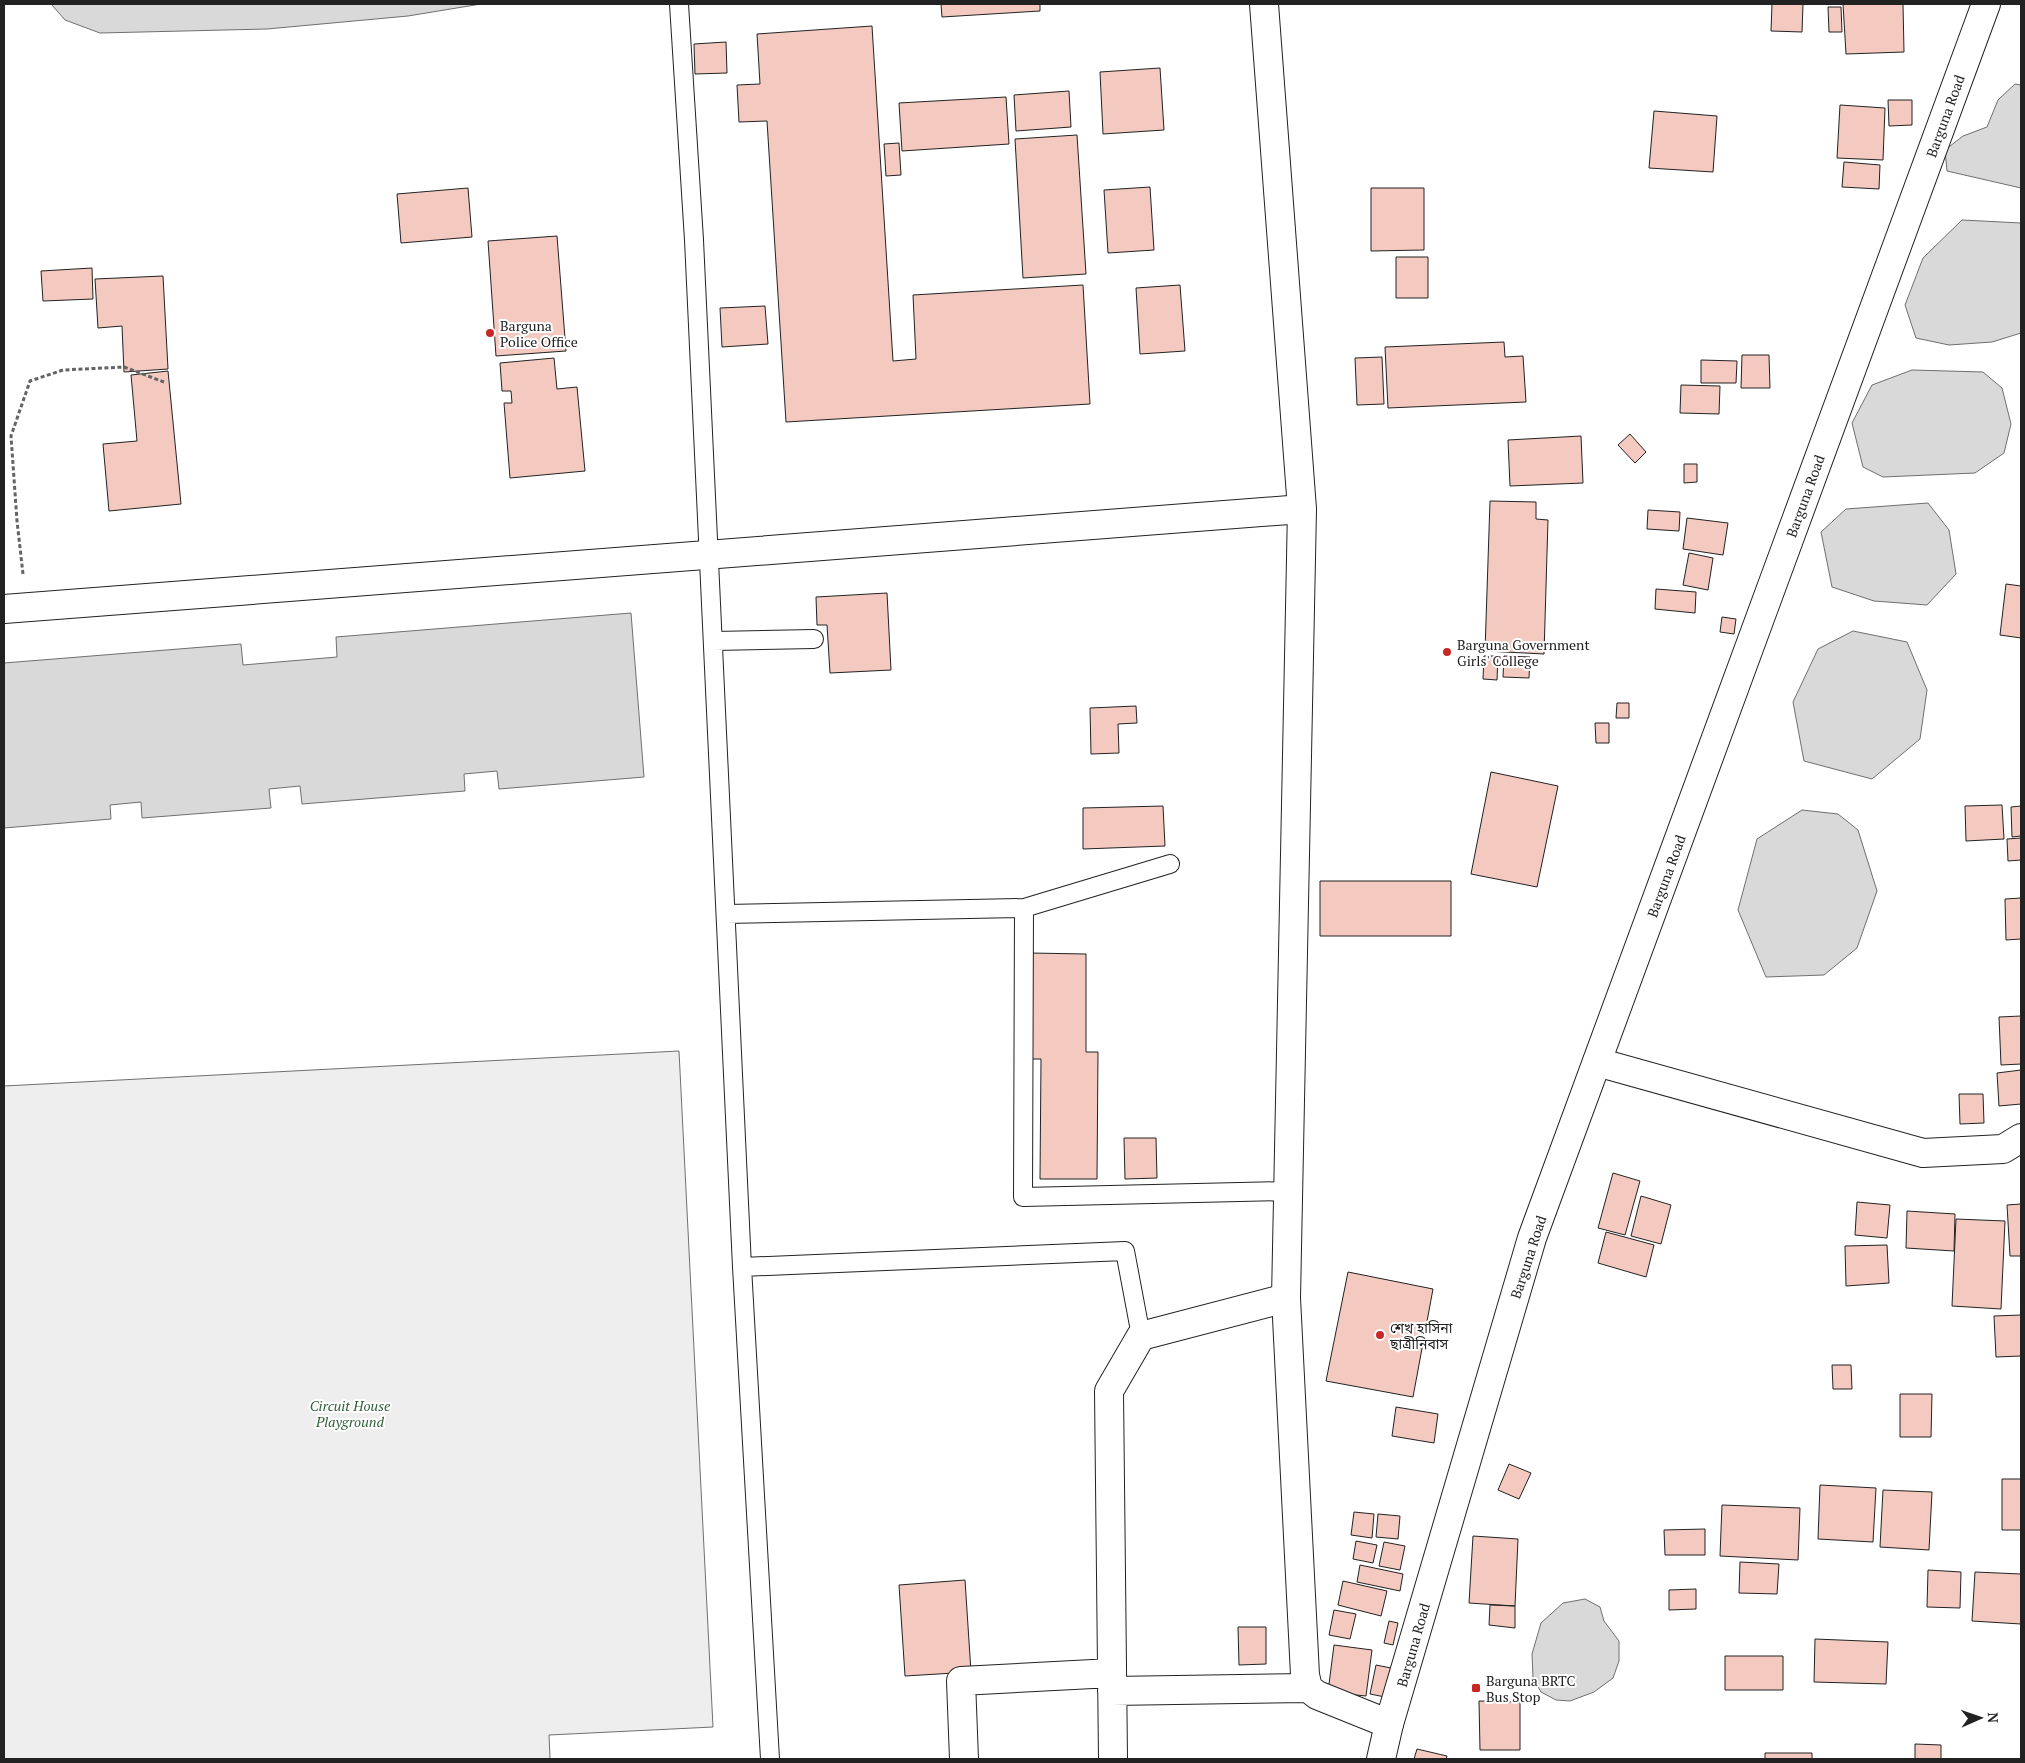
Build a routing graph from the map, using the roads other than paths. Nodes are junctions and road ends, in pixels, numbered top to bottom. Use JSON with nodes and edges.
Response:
{"nodes":[{"id":1,"x":679,"y":4,"type":"edge"},
{"id":2,"x":1264,"y":4,"type":"edge"},
{"id":3,"x":1986,"y":4,"type":"edge"},
{"id":4,"x":1302,"y":509,"type":"junction"},
{"id":5,"x":708,"y":555,"type":"junction"},
{"id":6,"x":15,"y":608,"type":"edge"},
{"id":7,"x":814,"y":639,"type":"dead end"},
{"id":8,"x":714,"y":641,"type":"junction"},
{"id":9,"x":1170,"y":864,"type":"dead end"},
{"id":10,"x":1024,"y":908,"type":"junction"},
{"id":11,"x":726,"y":914,"type":"junction"},
{"id":12,"x":1597,"y":1062,"type":"junction"},
{"id":13,"x":2021,"y":1138,"type":"edge"},
{"id":14,"x":1288,"y":1191,"type":"junction"},
{"id":15,"x":742,"y":1267,"type":"junction"},
{"id":16,"x":1286,"y":1298,"type":"junction"},
{"id":17,"x":1141,"y":1336,"type":"junction"},
{"id":18,"x":1112,"y":1682,"type":"junction"},
{"id":19,"x":1308,"y":1688,"type":"junction"},
{"id":20,"x":1389,"y":1724,"type":"junction"},
{"id":21,"x":1108,"y":1758,"type":"edge"},
{"id":22,"x":770,"y":1759,"type":"edge"},
{"id":23,"x":964,"y":1759,"type":"edge"},
{"id":24,"x":1381,"y":1759,"type":"edge"}],
"edges":[{"from":1,"to":5,"type":"lane"},
{"from":2,"to":4,"type":"street"},
{"from":3,"to":12,"type":"street","name":"Barguna Road"},
{"from":4,"to":5,"type":"street"},
{"from":4,"to":14,"type":"street"},
{"from":5,"to":6,"type":"street"},
{"from":5,"to":8,"type":"lane"},
{"from":7,"to":8,"type":"lane"},
{"from":8,"to":11,"type":"lane"},
{"from":9,"to":10,"type":"lane"},
{"from":10,"to":11,"type":"lane"},
{"from":10,"to":14,"type":"lane"},
{"from":11,"to":15,"type":"lane"},
{"from":12,"to":13,"type":"street"},
{"from":12,"to":20,"type":"street","name":"Barguna Road"},
{"from":14,"to":16,"type":"street"},
{"from":15,"to":17,"type":"lane"},
{"from":15,"to":22,"type":"lane"},
{"from":16,"to":17,"type":"street"},
{"from":16,"to":19,"type":"street"},
{"from":17,"to":18,"type":"street"},
{"from":18,"to":19,"type":"street"},
{"from":18,"to":21,"type":"street"},
{"from":18,"to":23,"type":"street"},
{"from":19,"to":20,"type":"street"},
{"from":20,"to":24,"type":"street","name":"Barguna Road"}]}
